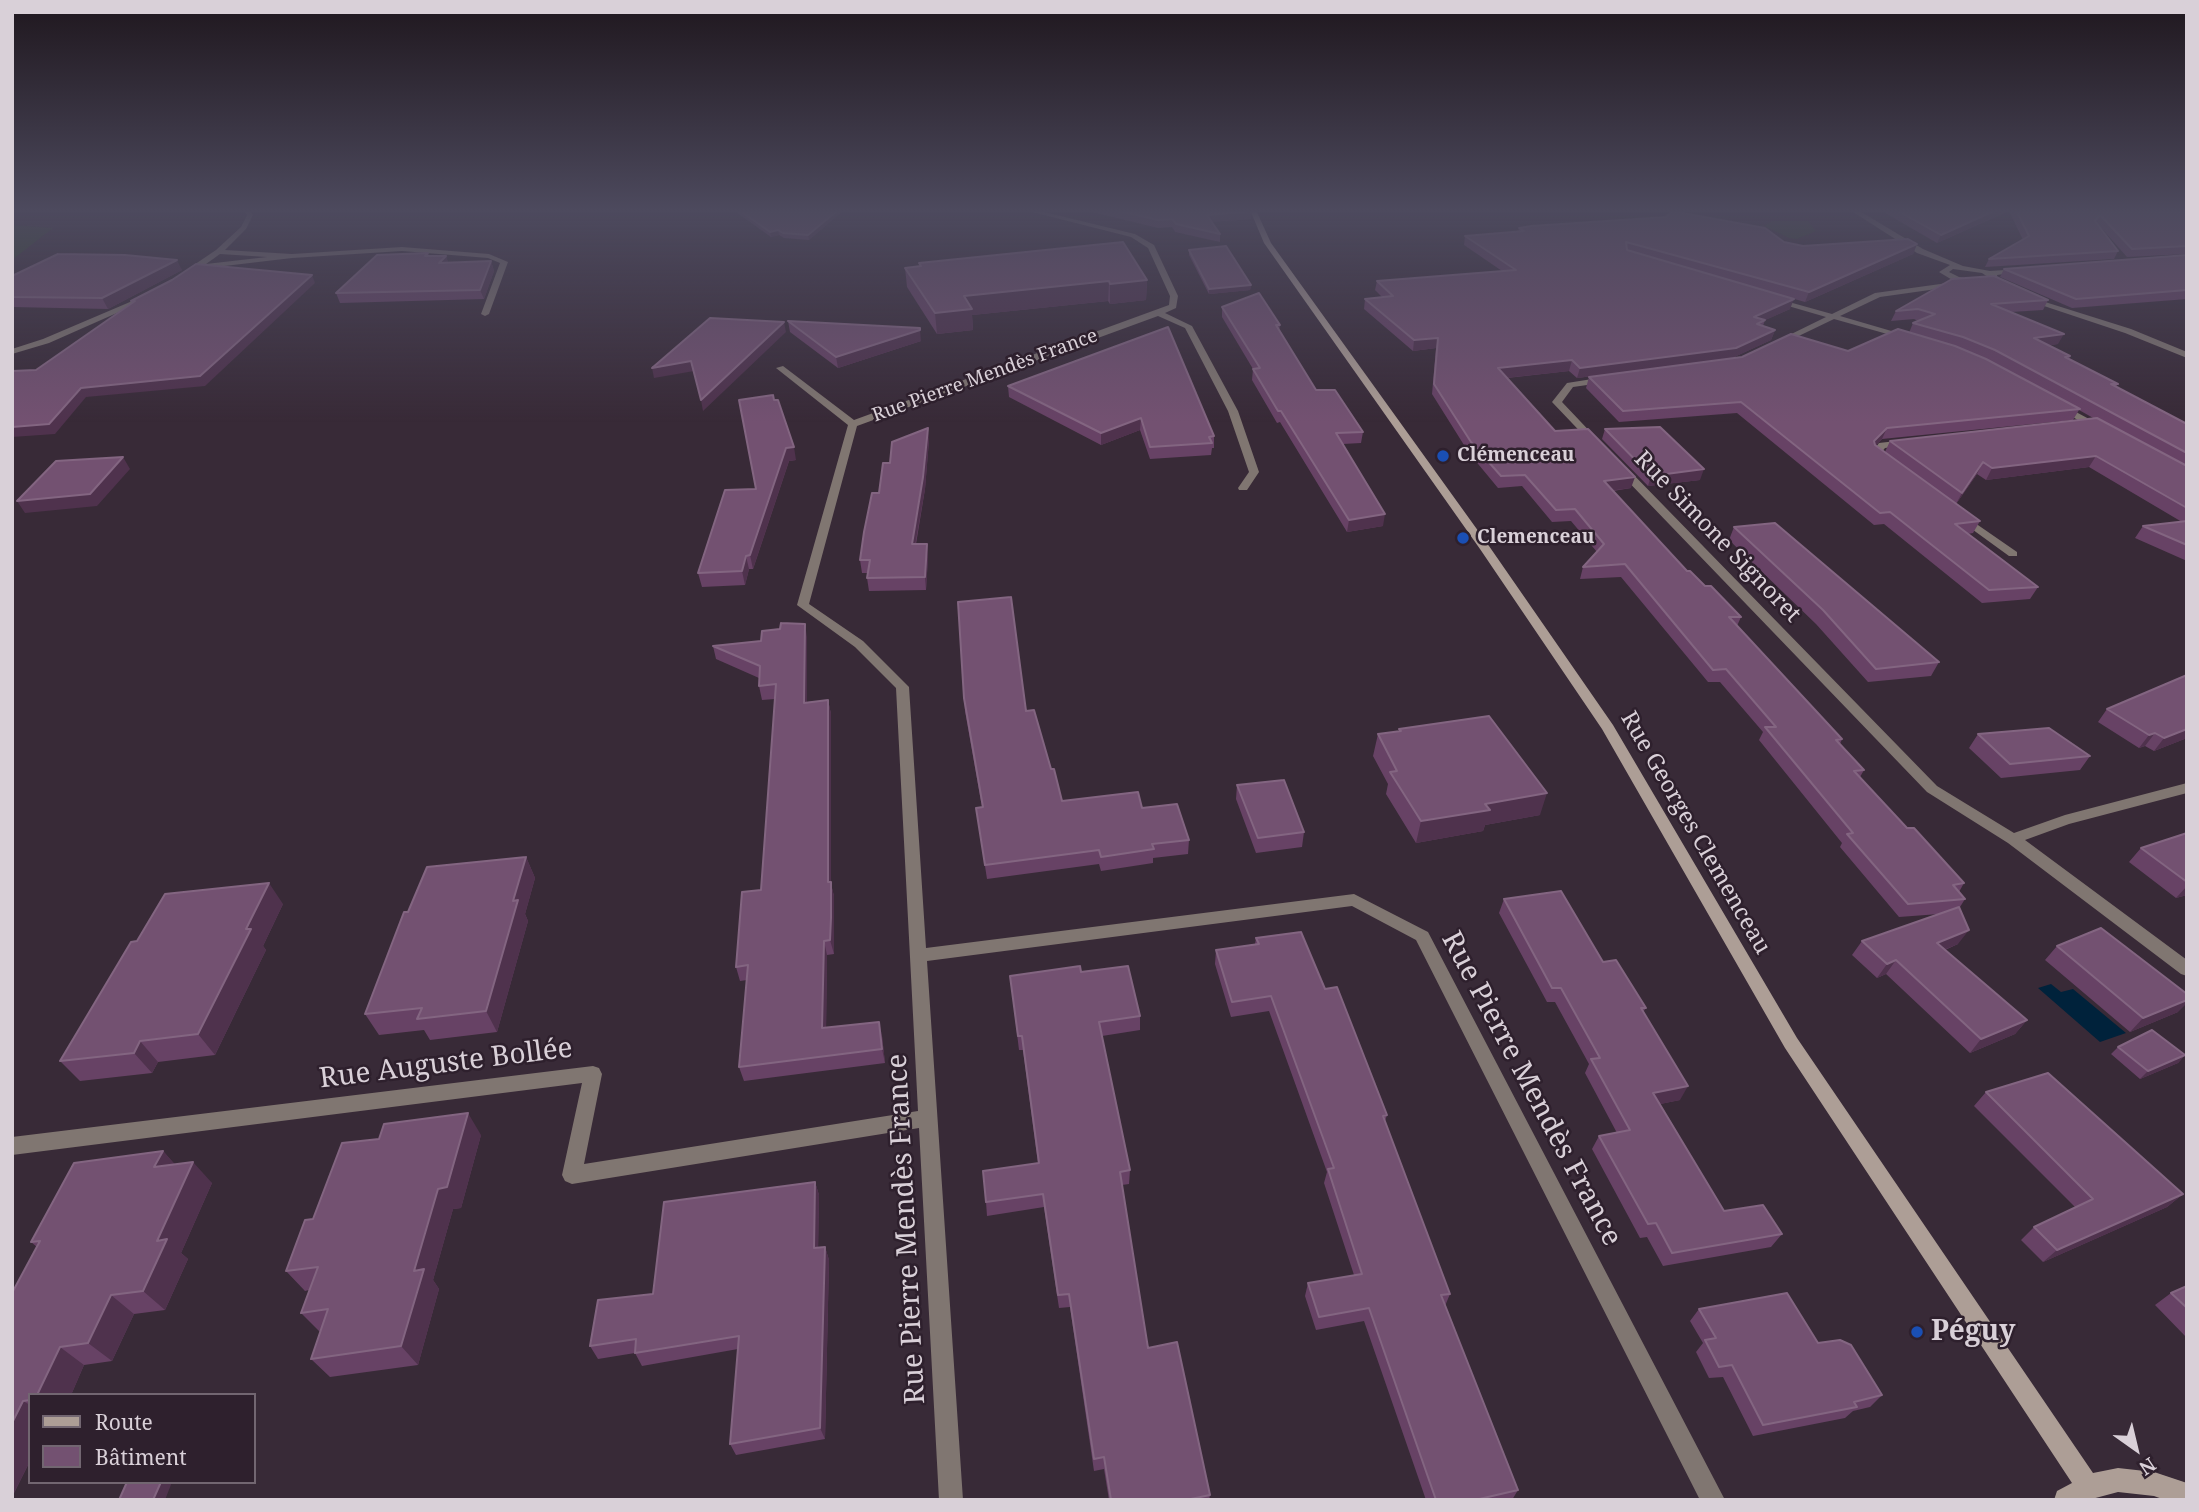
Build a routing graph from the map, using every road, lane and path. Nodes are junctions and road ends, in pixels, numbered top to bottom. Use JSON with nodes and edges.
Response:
{"nodes":[{"id":1,"x":497,"y":281,"type":"edge"},
{"id":2,"x":1167,"y":281,"type":"edge"},
{"id":3,"x":1295,"y":281,"type":"edge"},
{"id":4,"x":1965,"y":281,"type":"joint"},
{"id":5,"x":1969,"y":281,"type":"edge"},
{"id":6,"x":1995,"y":281,"type":"edge"},
{"id":7,"x":2004,"y":287,"type":"edge"},
{"id":8,"x":2016,"y":292,"type":"edge"},
{"id":9,"x":150,"y":295,"type":"edge"},
{"id":10,"x":1770,"y":297,"type":"edge"},
{"id":11,"x":1158,"y":313,"type":"junction"},
{"id":12,"x":485,"y":314,"type":"dead end"},
{"id":13,"x":1834,"y":316,"type":"junction"},
{"id":14,"x":1918,"y":341,"type":"edge"},
{"id":15,"x":12,"y":352,"type":"edge"},
{"id":16,"x":1760,"y":352,"type":"edge"},
{"id":17,"x":2187,"y":355,"type":"edge"},
{"id":18,"x":780,"y":368,"type":"dead end"},
{"id":19,"x":1625,"y":378,"type":"edge"},
{"id":20,"x":2055,"y":404,"type":"edge"},
{"id":21,"x":853,"y":424,"type":"junction"},
{"id":22,"x":2091,"y":424,"type":"junction"},
{"id":23,"x":2077,"y":425,"type":"edge"},
{"id":24,"x":2115,"y":437,"type":"edge"},
{"id":25,"x":1910,"y":442,"type":"edge"},
{"id":26,"x":1605,"y":452,"type":"edge"},
{"id":27,"x":1615,"y":462,"type":"edge"},
{"id":28,"x":1897,"y":470,"type":"edge"},
{"id":29,"x":1243,"y":488,"type":"dead end"},
{"id":30,"x":1950,"y":508,"type":"edge"},
{"id":31,"x":2013,"y":554,"type":"dead end"},
{"id":32,"x":2187,"y":788,"type":"edge"},
{"id":33,"x":2013,"y":839,"type":"junction"},
{"id":34,"x":919,"y":955,"type":"junction"},
{"id":35,"x":2187,"y":970,"type":"edge"},
{"id":36,"x":929,"y":1118,"type":"junction"},
{"id":37,"x":12,"y":1146,"type":"edge"},
{"id":38,"x":2088,"y":1486,"type":"junction"},
{"id":39,"x":2187,"y":1495,"type":"edge"},
{"id":40,"x":951,"y":1500,"type":"edge"},
{"id":41,"x":1713,"y":1500,"type":"edge"},
{"id":42,"x":2066,"y":1500,"type":"edge"}],
"edges":[{"from":1,"to":12,"type":"street"},
{"from":2,"to":11,"type":"street"},
{"from":3,"to":38,"type":"street","name":"Rue Georges Clemenceau"},
{"from":4,"to":5,"type":"street"},
{"from":4,"to":13,"type":"street"},
{"from":6,"to":7,"type":"street"},
{"from":8,"to":17,"type":"street"},
{"from":9,"to":15,"type":"street"},
{"from":10,"to":13,"type":"street"},
{"from":11,"to":21,"type":"street","name":"Rue Pierre Mendès France"},
{"from":11,"to":29,"type":"street"},
{"from":13,"to":14,"type":"street"},
{"from":13,"to":16,"type":"street"},
{"from":18,"to":21,"type":"street","name":"Rue Pierre Mendès France"},
{"from":19,"to":26,"type":"street","name":"Rue Simone Signoret"},
{"from":20,"to":22,"type":"street"},
{"from":21,"to":34,"type":"street","name":"Rue Pierre Mendès France"},
{"from":22,"to":23,"type":"street"},
{"from":22,"to":24,"type":"street"},
{"from":25,"to":28,"type":"street"},
{"from":27,"to":33,"type":"street","name":"Rue Simone Signoret"},
{"from":30,"to":31,"type":"street"},
{"from":32,"to":33,"type":"street"},
{"from":33,"to":35,"type":"street","name":"Rue Simone Signoret"},
{"from":34,"to":36,"type":"street","name":"Rue Pierre Mendès France"},
{"from":34,"to":41,"type":"street","name":"Rue Pierre Mendès France"},
{"from":36,"to":37,"type":"street","name":"Rue Auguste Bollée"},
{"from":36,"to":40,"type":"street","name":"Rue Pierre Mendès France"},
{"from":38,"to":39,"type":"street"},
{"from":38,"to":42,"type":"street"}]}
